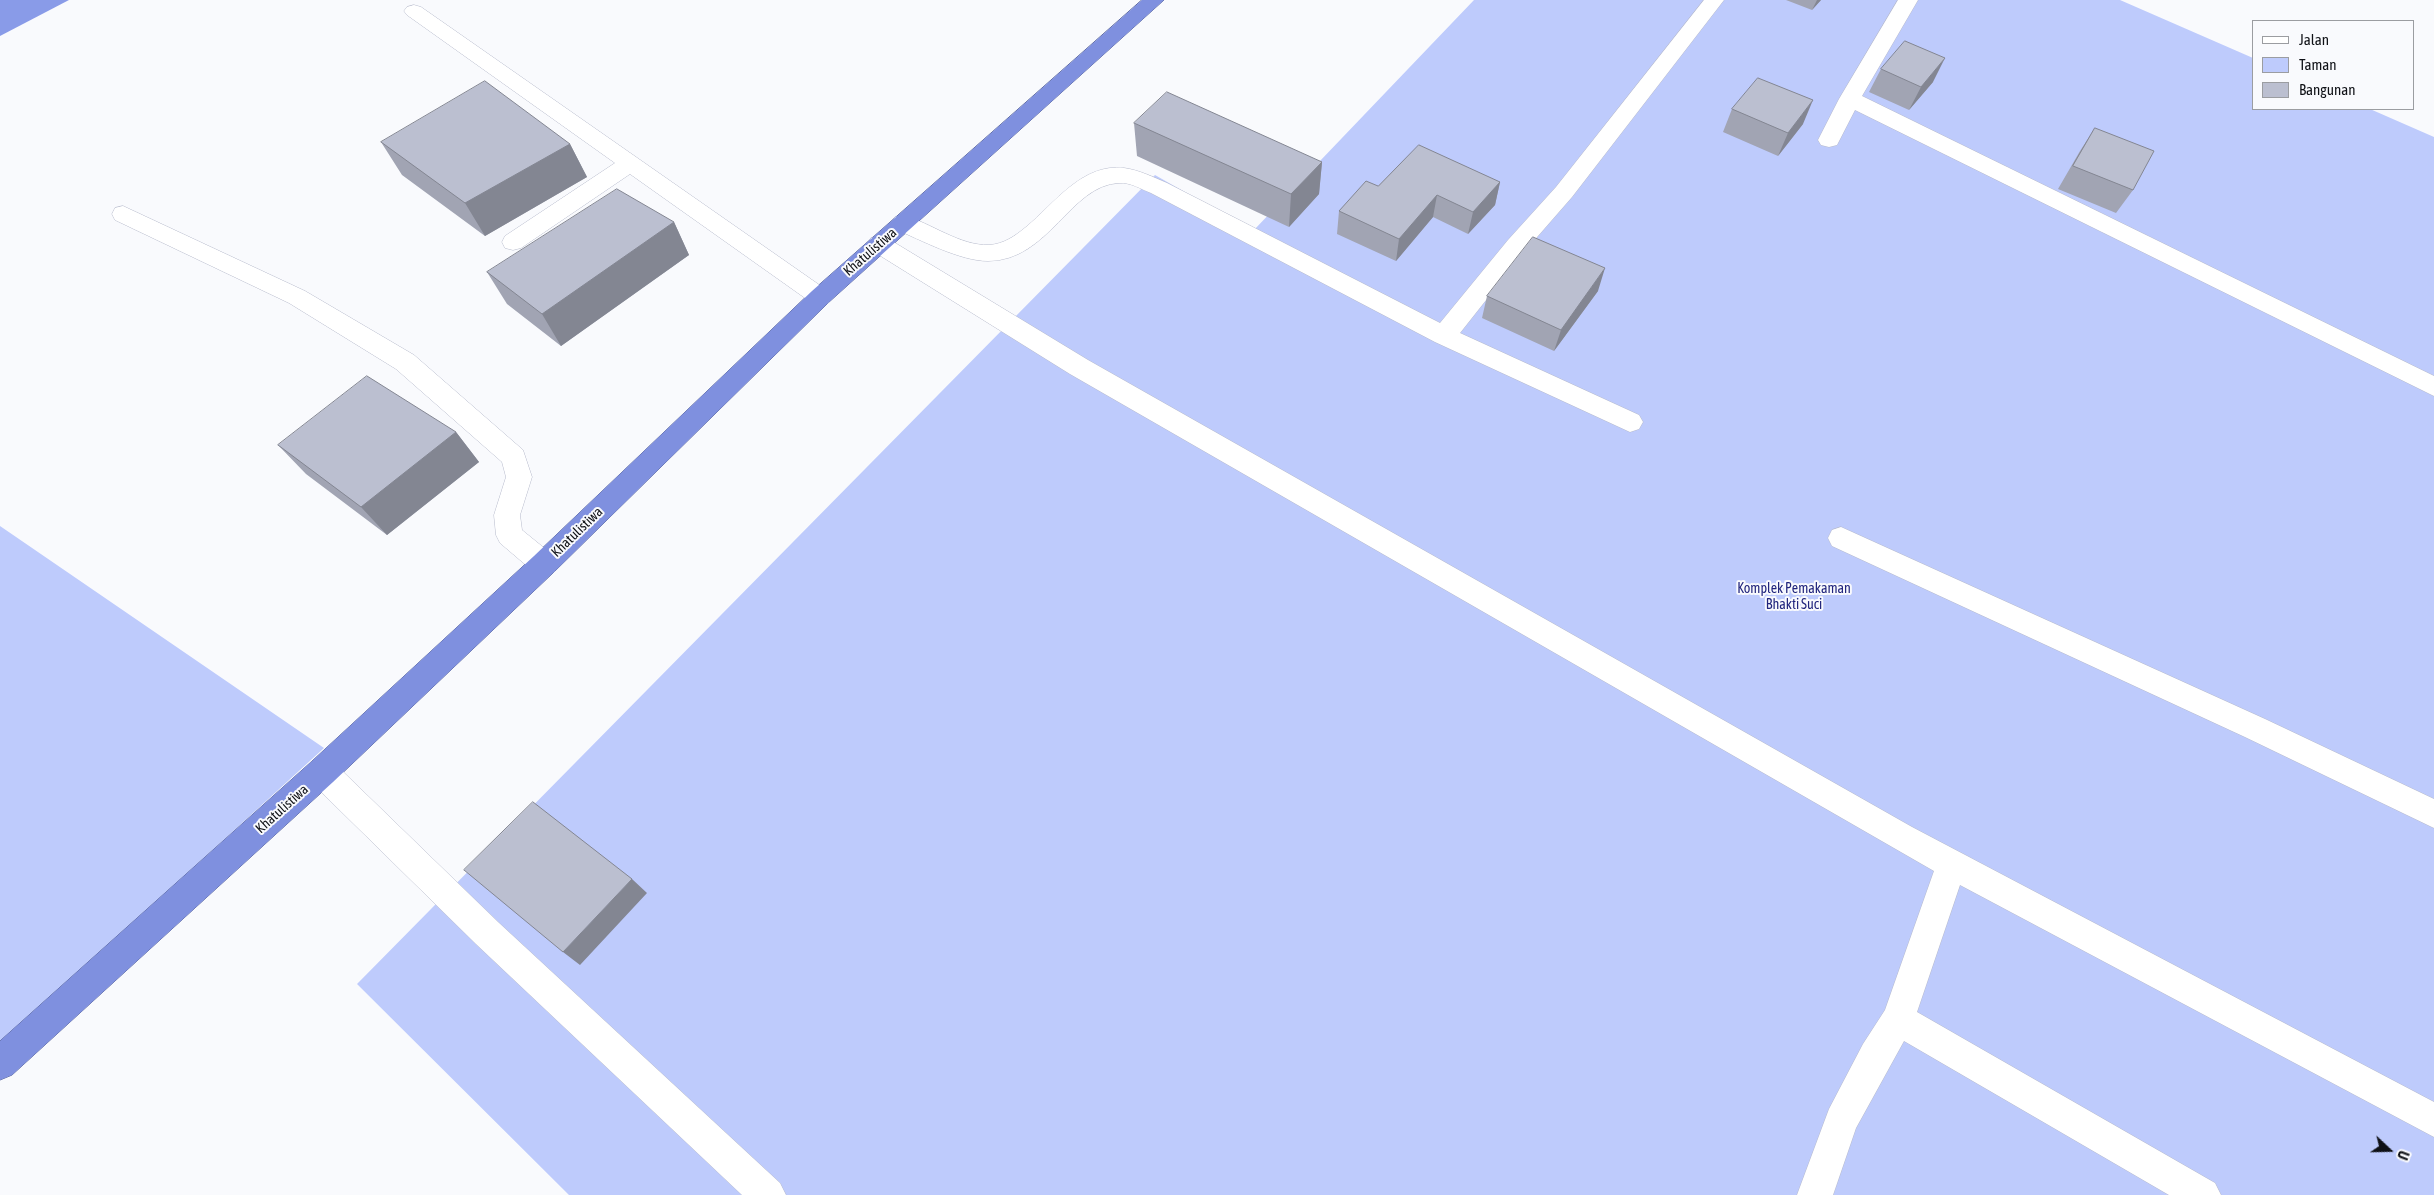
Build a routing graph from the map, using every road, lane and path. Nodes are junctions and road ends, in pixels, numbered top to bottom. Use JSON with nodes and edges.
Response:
{"nodes":[{"id":1,"x":1154,"y":0,"type":"edge"},
{"id":2,"x":1714,"y":0,"type":"edge"},
{"id":3,"x":1908,"y":0,"type":"edge"},
{"id":4,"x":414,"y":11,"type":"dead end"},
{"id":5,"x":1850,"y":99,"type":"junction"},
{"id":6,"x":1829,"y":140,"type":"dead end"},
{"id":7,"x":630,"y":163,"type":"junction"},
{"id":8,"x":123,"y":214,"type":"dead end"},
{"id":9,"x":903,"y":223,"type":"junction"},
{"id":10,"x":513,"y":242,"type":"dead end"},
{"id":11,"x":879,"y":244,"type":"junction"},
{"id":12,"x":820,"y":297,"type":"junction"},
{"id":13,"x":1444,"y":336,"type":"junction"},
{"id":14,"x":2434,"y":387,"type":"edge"},
{"id":15,"x":1630,"y":422,"type":"dead end"},
{"id":16,"x":1842,"y":538,"type":"dead end"},
{"id":17,"x":544,"y":564,"type":"junction"},
{"id":18,"x":322,"y":772,"type":"junction"},
{"id":19,"x":2434,"y":814,"type":"edge"},
{"id":20,"x":1952,"y":864,"type":"junction"},
{"id":21,"x":1898,"y":1019,"type":"junction"},
{"id":22,"x":0,"y":1063,"type":"edge"},
{"id":23,"x":2434,"y":1120,"type":"edge"},
{"id":24,"x":768,"y":1195,"type":"edge"},
{"id":25,"x":1815,"y":1195,"type":"edge"},
{"id":26,"x":2203,"y":1195,"type":"edge"}],
"edges":[{"from":1,"to":9,"type":"highway","name":"Khatulistiwa"},
{"from":2,"to":13,"type":"street"},
{"from":3,"to":5,"type":"street"},
{"from":4,"to":7,"type":"street"},
{"from":5,"to":6,"type":"street"},
{"from":5,"to":14,"type":"street"},
{"from":7,"to":10,"type":"street"},
{"from":7,"to":12,"type":"street"},
{"from":8,"to":17,"type":"street"},
{"from":9,"to":11,"type":"highway","name":"Khatulistiwa"},
{"from":9,"to":13,"type":"street"},
{"from":11,"to":12,"type":"highway","name":"Khatulistiwa"},
{"from":11,"to":20,"type":"street"},
{"from":12,"to":17,"type":"highway","name":"Khatulistiwa"},
{"from":13,"to":15,"type":"street"},
{"from":16,"to":19,"type":"street"},
{"from":17,"to":18,"type":"highway","name":"Khatulistiwa"},
{"from":18,"to":22,"type":"highway","name":"Khatulistiwa"},
{"from":18,"to":24,"type":"street"},
{"from":20,"to":21,"type":"street"},
{"from":20,"to":23,"type":"street"},
{"from":21,"to":25,"type":"street"},
{"from":21,"to":26,"type":"street"}]}
